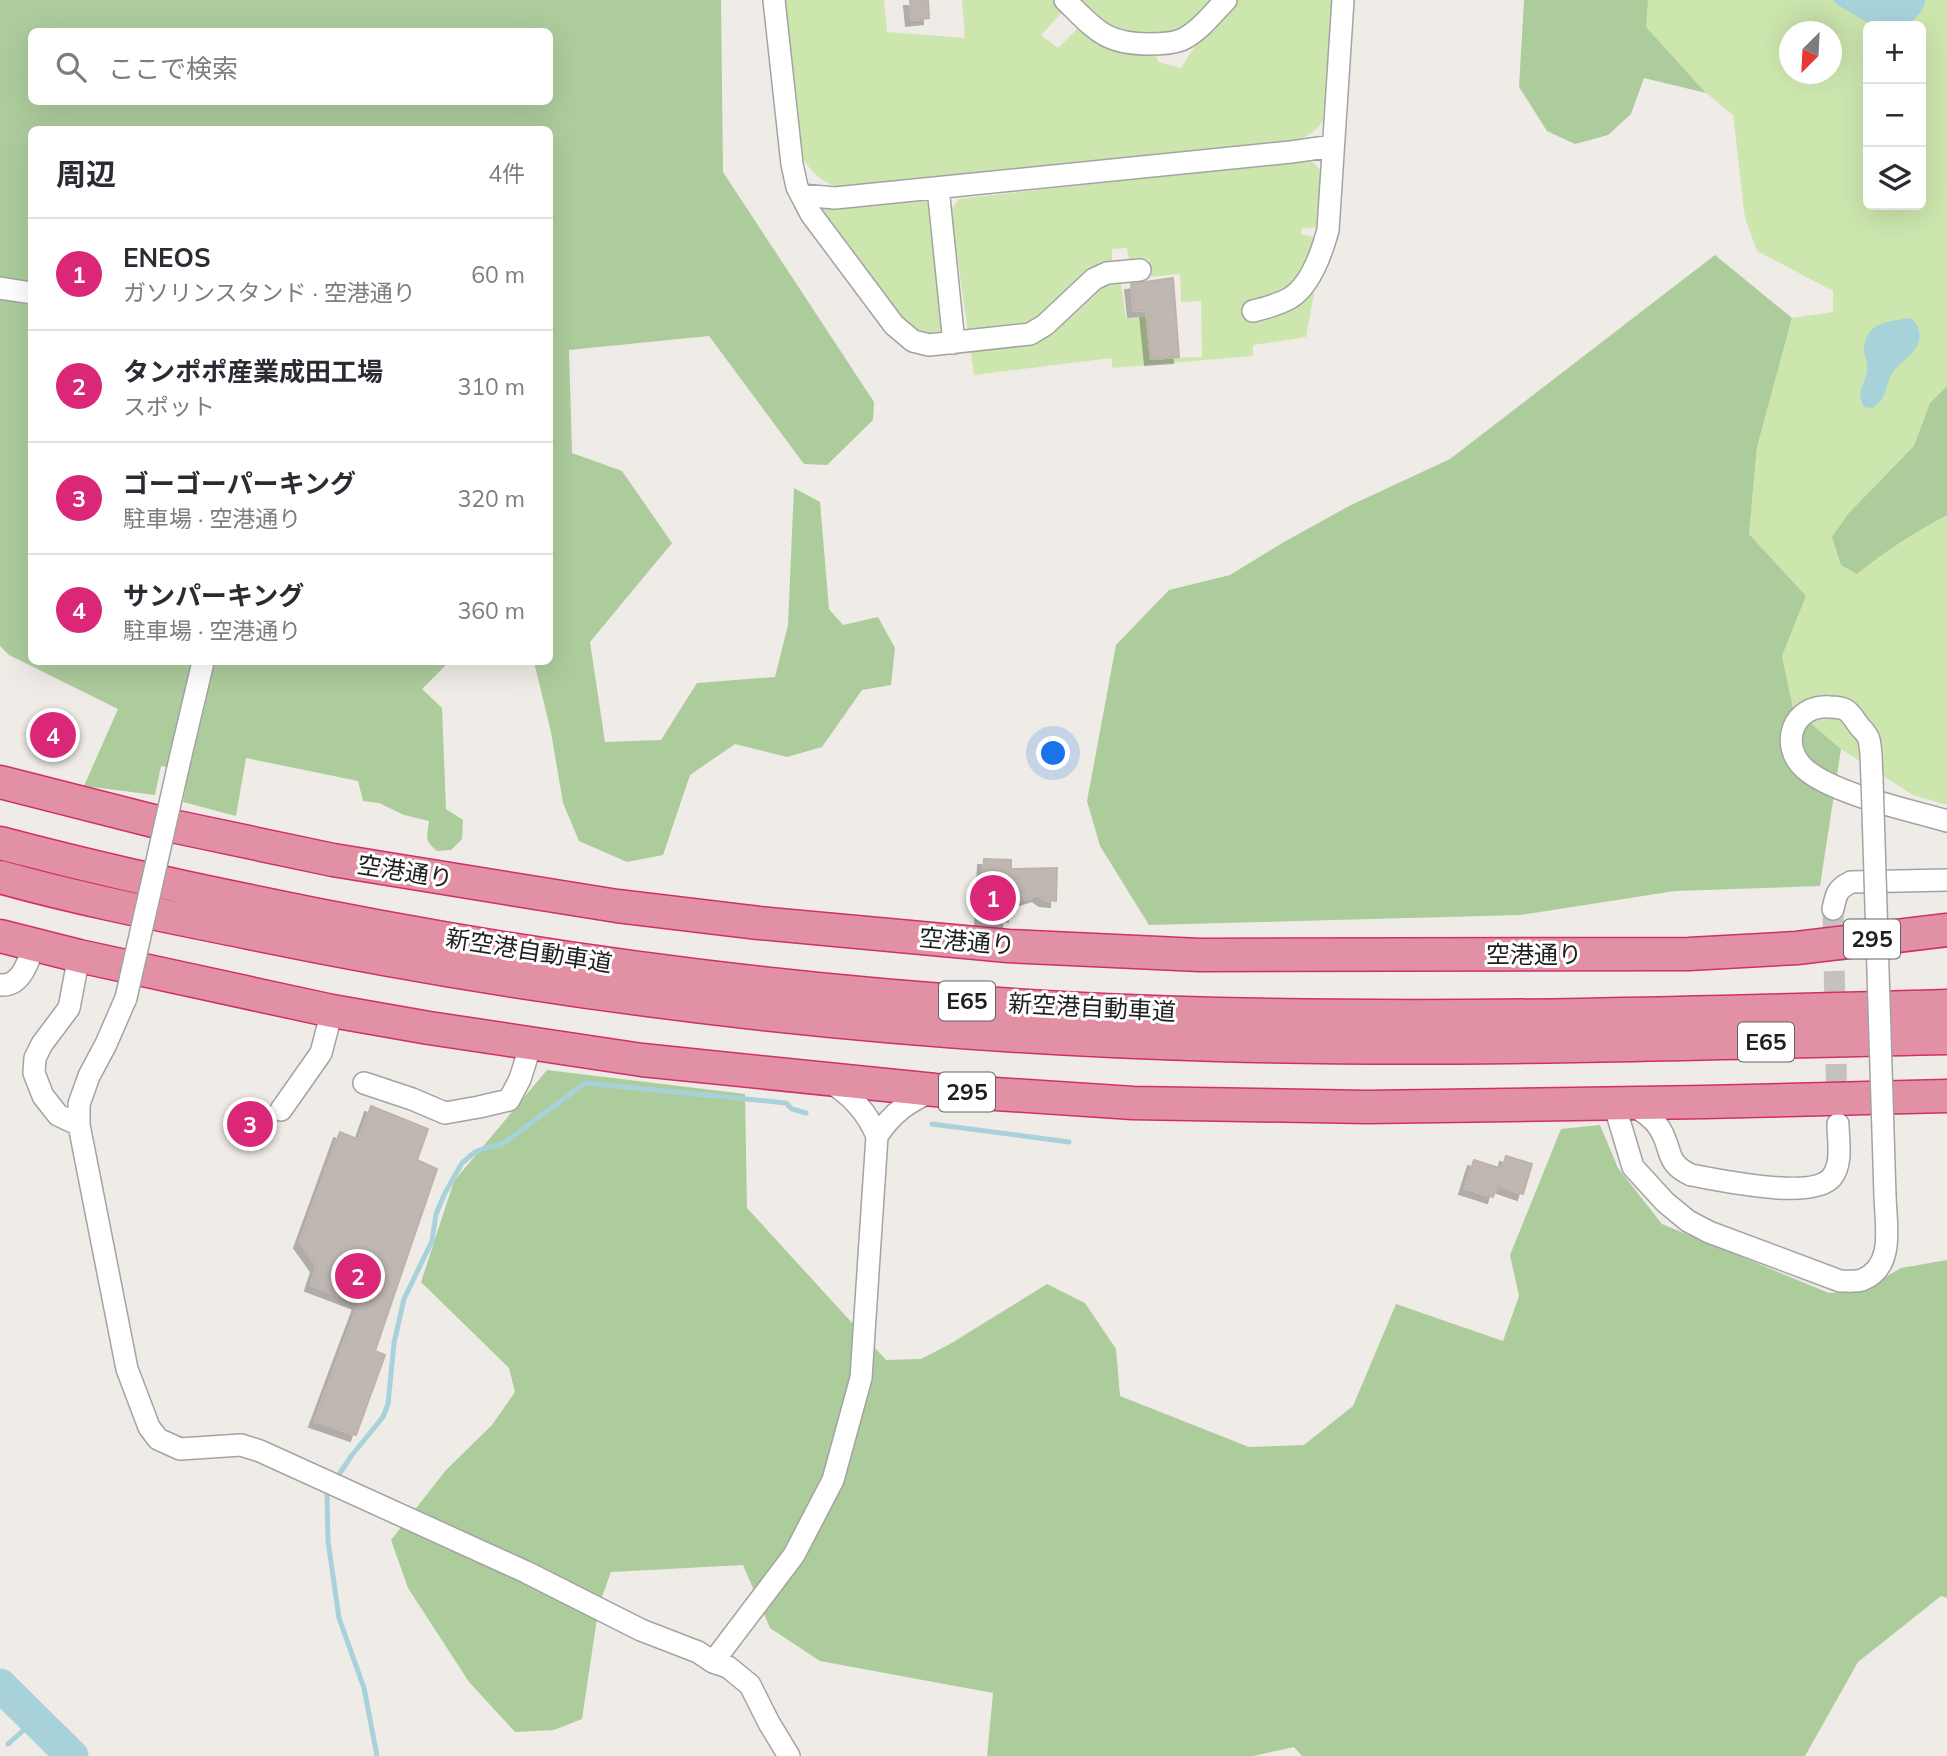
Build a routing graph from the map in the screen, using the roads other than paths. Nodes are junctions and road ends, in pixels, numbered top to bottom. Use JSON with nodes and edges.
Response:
{"nodes":[{"id":1,"x":774,"y":0,"type":"edge"},
{"id":2,"x":1065,"y":0,"type":"edge"},
{"id":3,"x":1226,"y":0,"type":"edge"},
{"id":4,"x":1343,"y":0,"type":"edge"},
{"id":5,"x":1333,"y":146,"type":"junction"},
{"id":6,"x":938,"y":188,"type":"junction"},
{"id":7,"x":801,"y":195,"type":"junction"},
{"id":8,"x":1140,"y":270,"type":"dead end"},
{"id":9,"x":0,"y":288,"type":"edge"},
{"id":10,"x":28,"y":292,"type":"edge"},
{"id":11,"x":1253,"y":311,"type":"dead end"},
{"id":12,"x":954,"y":343,"type":"junction"},
{"id":13,"x":202,"y":665,"type":"edge"},
{"id":14,"x":0,"y":782,"type":"edge"},
{"id":15,"x":1947,"y":821,"type":"edge"},
{"id":16,"x":0,"y":843,"type":"edge"},
{"id":17,"x":0,"y":877,"type":"edge"},
{"id":18,"x":1947,"y":880,"type":"edge"},
{"id":19,"x":1833,"y":909,"type":"tunnel mouth"},
{"id":20,"x":1947,"y":930,"type":"edge"},
{"id":21,"x":0,"y":936,"type":"edge"},
{"id":22,"x":34,"y":946,"type":"junction"},
{"id":23,"x":79,"y":956,"type":"junction"},
{"id":24,"x":0,"y":985,"type":"edge"},
{"id":25,"x":1947,"y":1006,"type":"edge"},
{"id":26,"x":332,"y":1011,"type":"junction"},
{"id":27,"x":1947,"y":1038,"type":"edge"},
{"id":28,"x":531,"y":1044,"type":"junction"},
{"id":29,"x":1586,"y":1046,"type":"junction"},
{"id":30,"x":1947,"y":1053,"type":"edge"},
{"id":31,"x":826,"y":1079,"type":"junction"},
{"id":32,"x":364,"y":1083,"type":"dead end"},
{"id":33,"x":935,"y":1090,"type":"junction"},
{"id":34,"x":1947,"y":1096,"type":"edge"},
{"id":35,"x":1705,"y":1102,"type":"junction"},
{"id":36,"x":281,"y":1110,"type":"dead end"},
{"id":37,"x":1623,"y":1110,"type":"junction"},
{"id":38,"x":1838,"y":1124,"type":"tunnel mouth"},
{"id":39,"x":79,"y":1125,"type":"junction"},
{"id":40,"x":877,"y":1136,"type":"junction"},
{"id":41,"x":1670,"y":1154,"type":"junction"},
{"id":42,"x":713,"y":1662,"type":"junction"},
{"id":43,"x":789,"y":1756,"type":"edge"}],
"edges":[{"from":1,"to":7,"type":"street"},
{"from":2,"to":3,"type":"street"},
{"from":4,"to":5,"type":"street"},
{"from":5,"to":6,"type":"street"},
{"from":5,"to":11,"type":"street"},
{"from":6,"to":7,"type":"street"},
{"from":6,"to":12,"type":"street"},
{"from":7,"to":12,"type":"street"},
{"from":8,"to":12,"type":"street"},
{"from":9,"to":10,"type":"street"},
{"from":13,"to":39,"type":"street","bridge":true},
{"from":14,"to":20,"type":"highway","name":"空港通り","number":"295"},
{"from":15,"to":37,"type":"street","bridge":true},
{"from":16,"to":25,"type":"highway","name":"新空港自動車道","number":"E65"},
{"from":17,"to":29,"type":"highway","name":"新空港自動車道","number":"E65"},
{"from":18,"to":19,"type":"street"},
{"from":21,"to":22,"type":"highway","number":"295"},
{"from":22,"to":23,"type":"highway","number":"295"},
{"from":22,"to":24,"type":"street"},
{"from":23,"to":26,"type":"highway","number":"295"},
{"from":23,"to":39,"type":"street"},
{"from":26,"to":28,"type":"highway","number":"295"},
{"from":26,"to":36,"type":"street"},
{"from":27,"to":29,"type":"highway","name":"新空港自動車道","number":"E65"},
{"from":28,"to":31,"type":"highway","number":"295"},
{"from":28,"to":32,"type":"street"},
{"from":29,"to":30,"type":"highway"},
{"from":31,"to":33,"type":"highway","number":"295"},
{"from":31,"to":40,"type":"street"},
{"from":33,"to":37,"type":"highway","number":"295"},
{"from":33,"to":40,"type":"street"},
{"from":34,"to":35,"type":"highway","number":"295"},
{"from":35,"to":37,"type":"highway","number":"295"},
{"from":35,"to":41,"type":"street"},
{"from":37,"to":41,"type":"street"},
{"from":38,"to":41,"type":"street"},
{"from":39,"to":42,"type":"street"},
{"from":40,"to":42,"type":"street"},
{"from":42,"to":43,"type":"street"}]}
